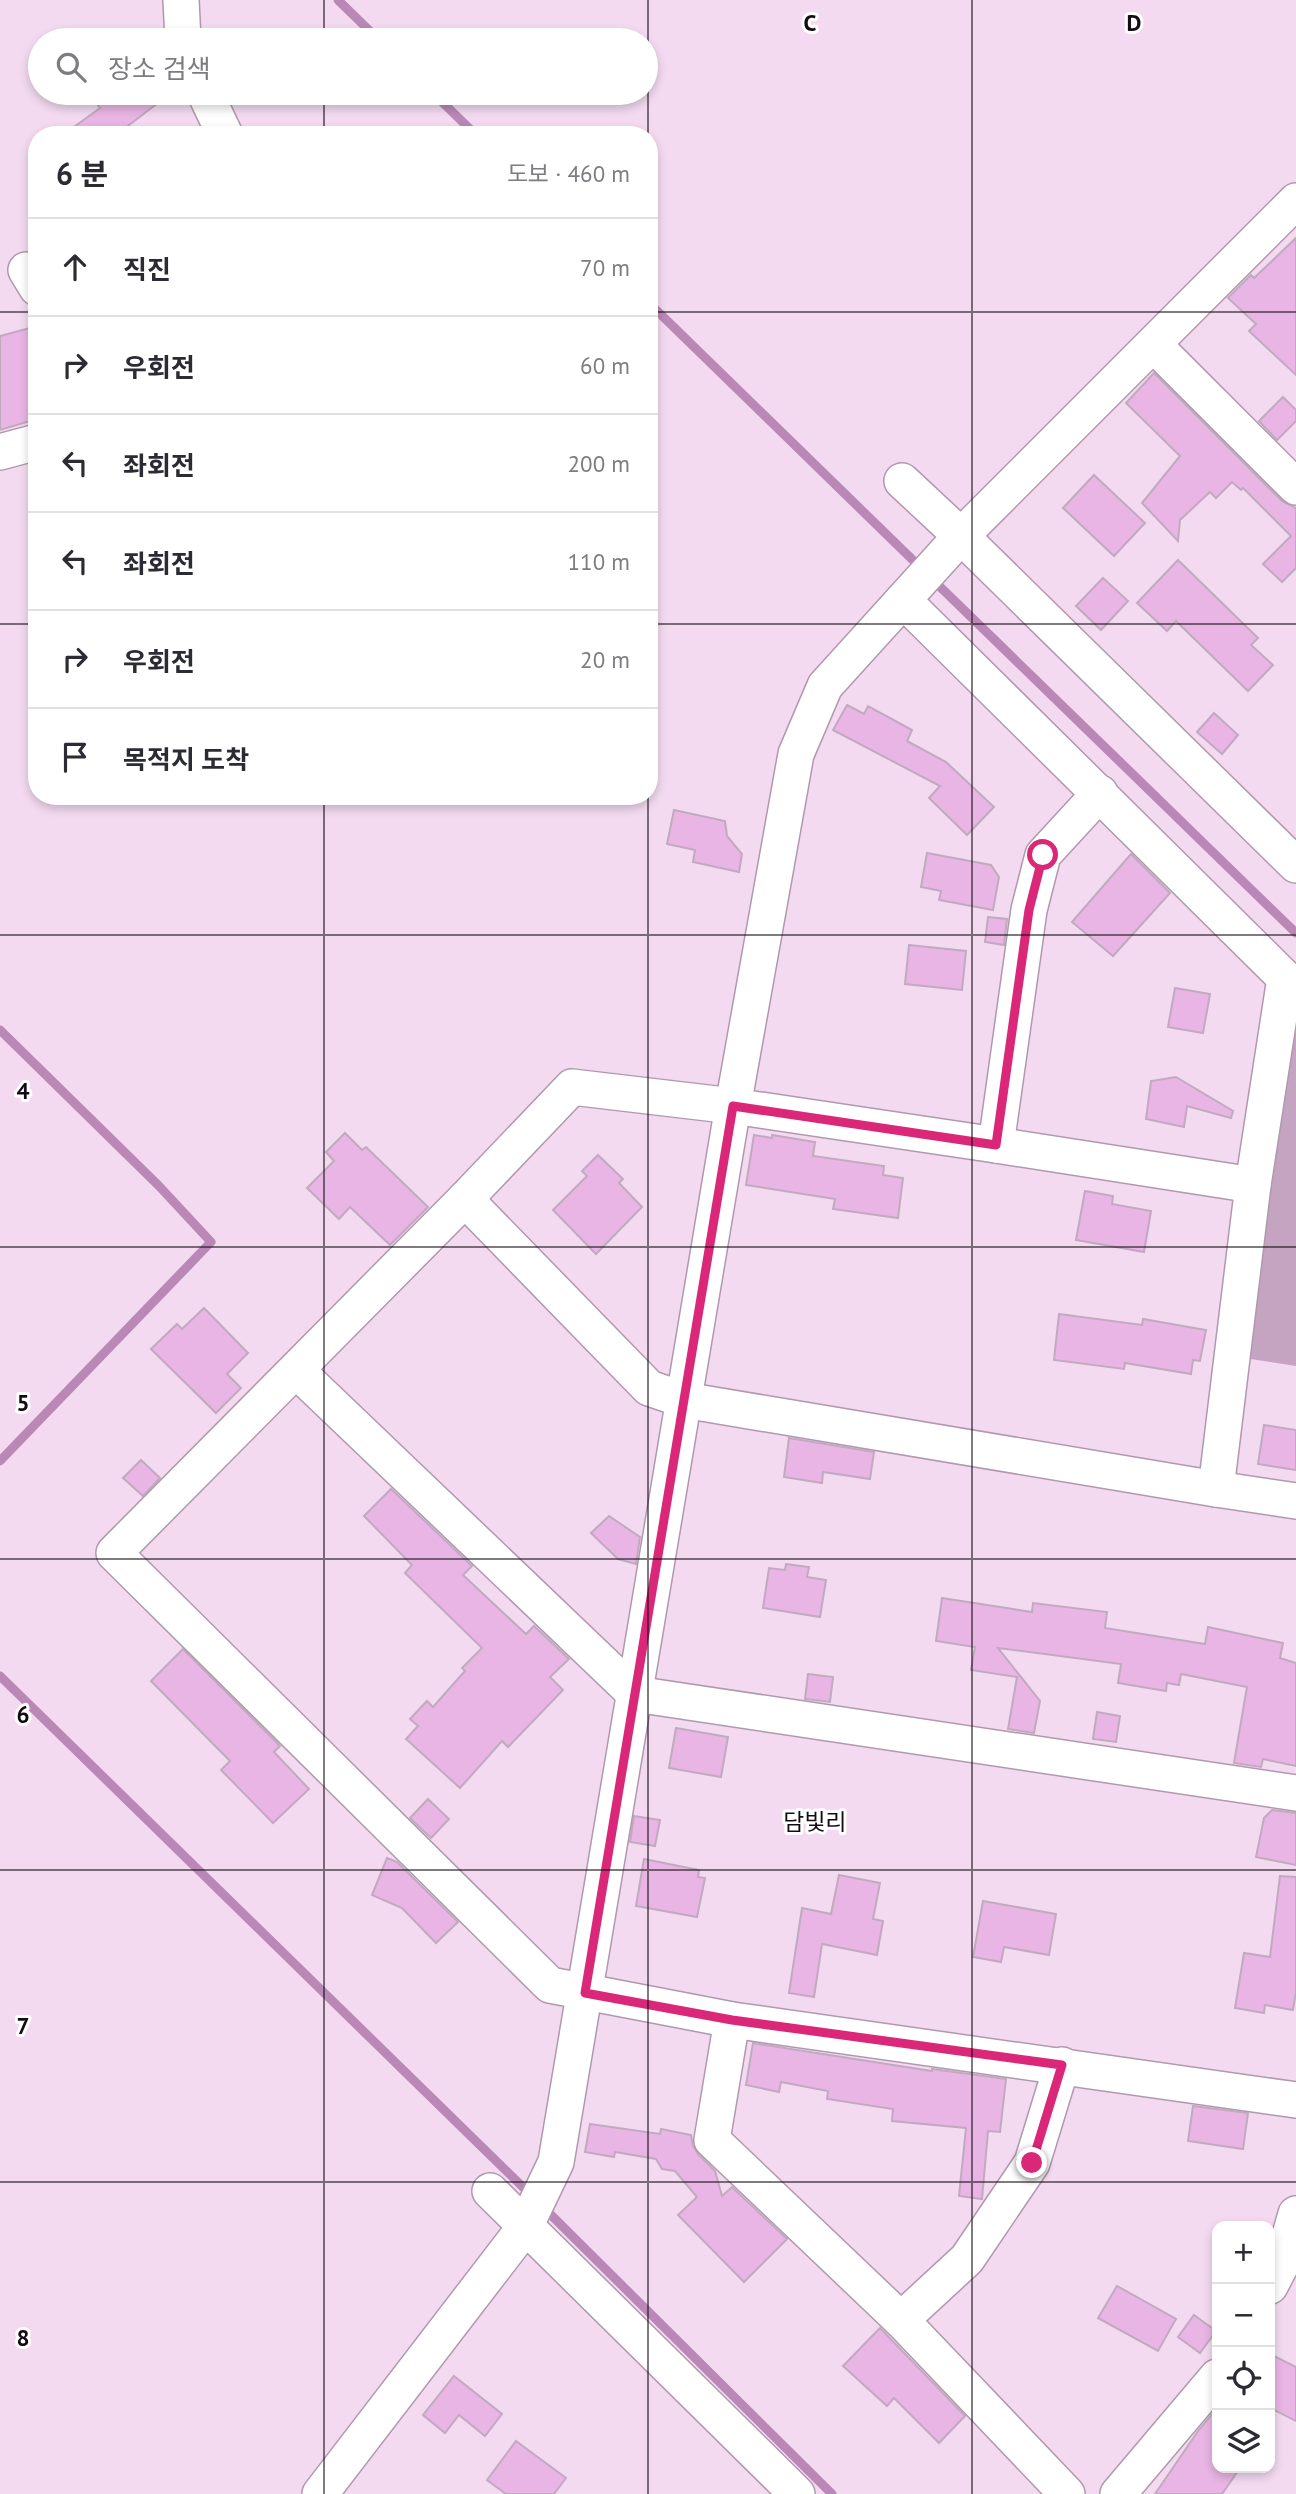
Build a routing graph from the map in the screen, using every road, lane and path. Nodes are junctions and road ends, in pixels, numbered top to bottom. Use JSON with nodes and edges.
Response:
{"nodes":[{"id":1,"x":181,"y":0,"type":"edge"},
{"id":2,"x":182,"y":28,"type":"edge"},
{"id":3,"x":211,"y":105,"type":"edge"},
{"id":4,"x":221,"y":126,"type":"edge"},
{"id":5,"x":1296,"y":201,"type":"edge"},
{"id":6,"x":1154,"y":345,"type":"junction"},
{"id":7,"x":28,"y":444,"type":"edge"},
{"id":8,"x":0,"y":452,"type":"edge"},
{"id":9,"x":902,"y":481,"type":"dead end"},
{"id":10,"x":1296,"y":487,"type":"edge"},
{"id":11,"x":961,"y":536,"type":"junction"},
{"id":12,"x":902,"y":600,"type":"junction"},
{"id":13,"x":1100,"y":793,"type":"junction"},
{"id":14,"x":1296,"y":865,"type":"edge"},
{"id":15,"x":1291,"y":983,"type":"edge"},
{"id":16,"x":733,"y":1106,"type":"junction"},
{"id":17,"x":996,"y":1145,"type":"junction"},
{"id":18,"x":1252,"y":1185,"type":"junction"},
{"id":19,"x":465,"y":1199,"type":"junction"},
{"id":20,"x":296,"y":1370,"type":"junction"},
{"id":21,"x":684,"y":1400,"type":"junction"},
{"id":22,"x":1216,"y":1489,"type":"junction"},
{"id":23,"x":1296,"y":1501,"type":"edge"},
{"id":24,"x":635,"y":1694,"type":"junction"},
{"id":25,"x":1296,"y":1793,"type":"edge"},
{"id":26,"x":585,"y":1993,"type":"junction"},
{"id":27,"x":732,"y":2020,"type":"junction"},
{"id":28,"x":1062,"y":2065,"type":"junction"},
{"id":29,"x":1296,"y":2100,"type":"edge"},
{"id":30,"x":491,"y":2191,"type":"dead end"},
{"id":31,"x":1296,"y":2214,"type":"edge"},
{"id":32,"x":525,"y":2227,"type":"junction"},
{"id":33,"x":1272,"y":2284,"type":"edge"},
{"id":34,"x":901,"y":2320,"type":"junction"},
{"id":35,"x":1212,"y":2383,"type":"edge"},
{"id":36,"x":327,"y":2491,"type":"edge"},
{"id":37,"x":797,"y":2494,"type":"edge"},
{"id":38,"x":1067,"y":2494,"type":"edge"},
{"id":39,"x":1118,"y":2494,"type":"edge"}],
"edges":[{"from":1,"to":2,"type":"street"},
{"from":3,"to":4,"type":"street"},
{"from":5,"to":6,"type":"street"},
{"from":6,"to":10,"type":"street"},
{"from":6,"to":11,"type":"street"},
{"from":7,"to":8,"type":"street"},
{"from":9,"to":11,"type":"street"},
{"from":11,"to":12,"type":"street"},
{"from":11,"to":14,"type":"street"},
{"from":12,"to":13,"type":"street"},
{"from":12,"to":16,"type":"street"},
{"from":13,"to":15,"type":"street"},
{"from":13,"to":17,"type":"street"},
{"from":15,"to":18,"type":"street"},
{"from":16,"to":17,"type":"street"},
{"from":16,"to":19,"type":"street"},
{"from":16,"to":21,"type":"street"},
{"from":17,"to":18,"type":"street"},
{"from":18,"to":22,"type":"street"},
{"from":19,"to":20,"type":"street"},
{"from":19,"to":21,"type":"street"},
{"from":20,"to":24,"type":"street"},
{"from":20,"to":26,"type":"street"},
{"from":21,"to":22,"type":"street"},
{"from":21,"to":24,"type":"street"},
{"from":22,"to":23,"type":"street"},
{"from":24,"to":25,"type":"street"},
{"from":24,"to":26,"type":"street"},
{"from":26,"to":27,"type":"street"},
{"from":26,"to":32,"type":"street"},
{"from":27,"to":28,"type":"street"},
{"from":27,"to":34,"type":"street"},
{"from":28,"to":29,"type":"street"},
{"from":28,"to":34,"type":"street"},
{"from":30,"to":32,"type":"street"},
{"from":31,"to":33,"type":"street"},
{"from":32,"to":36,"type":"street"},
{"from":32,"to":37,"type":"street"},
{"from":34,"to":38,"type":"street"},
{"from":35,"to":39,"type":"street"}]}
